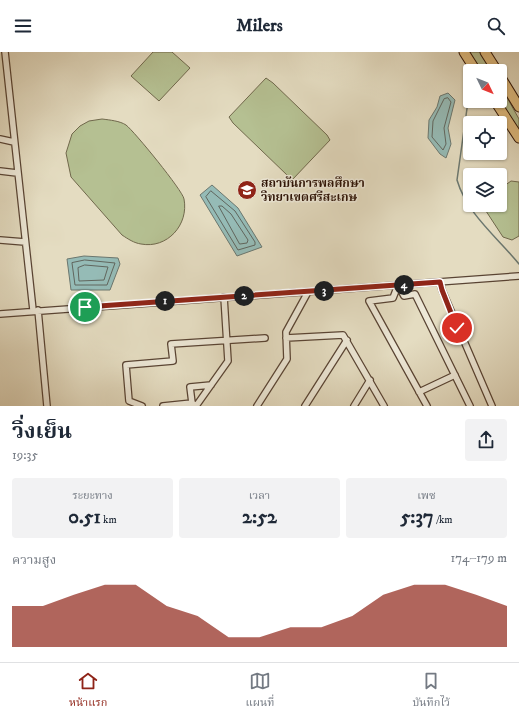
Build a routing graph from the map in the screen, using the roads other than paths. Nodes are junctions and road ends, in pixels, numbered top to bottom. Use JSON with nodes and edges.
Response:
{"nodes":[{"id":1,"x":4,"y":52,"type":"edge"},
{"id":2,"x":464,"y":52,"type":"edge"},
{"id":3,"x":485,"y":52,"type":"edge"},
{"id":4,"x":472,"y":64,"type":"edge"},
{"id":5,"x":493,"y":64,"type":"edge"},
{"id":6,"x":3,"y":70,"type":"edge"},
{"id":7,"x":507,"y":87,"type":"edge"},
{"id":8,"x":519,"y":107,"type":"edge"},
{"id":9,"x":500,"y":108,"type":"edge"},
{"id":10,"x":519,"y":138,"type":"edge"},
{"id":11,"x":0,"y":139,"type":"edge"},
{"id":12,"x":14,"y":142,"type":"junction"},
{"id":13,"x":0,"y":171,"type":"edge"},
{"id":14,"x":17,"y":173,"type":"junction"},
{"id":15,"x":0,"y":240,"type":"edge"},
{"id":16,"x":25,"y":242,"type":"junction"},
{"id":17,"x":519,"y":276,"type":"edge"},
{"id":18,"x":440,"y":282,"type":"junction"},
{"id":19,"x":398,"y":285,"type":"junction"},
{"id":20,"x":308,"y":292,"type":"junction"},
{"id":21,"x":224,"y":297,"type":"junction"},
{"id":22,"x":36,"y":310,"type":"junction"},
{"id":23,"x":0,"y":314,"type":"edge"},
{"id":24,"x":265,"y":338,"type":"dead end"},
{"id":25,"x":286,"y":338,"type":"junction"},
{"id":26,"x":227,"y":340,"type":"junction"},
{"id":27,"x":347,"y":340,"type":"junction"},
{"id":28,"x":455,"y":375,"type":"junction"},
{"id":29,"x":370,"y":380,"type":"junction"},
{"id":30,"x":211,"y":385,"type":"junction"},
{"id":31,"x":419,"y":392,"type":"junction"},
{"id":32,"x":195,"y":405,"type":"edge"},
{"id":33,"x":47,"y":406,"type":"edge"},
{"id":34,"x":142,"y":406,"type":"edge"},
{"id":35,"x":163,"y":406,"type":"edge"},
{"id":36,"x":257,"y":406,"type":"edge"},
{"id":37,"x":305,"y":406,"type":"edge"},
{"id":38,"x":354,"y":406,"type":"edge"},
{"id":39,"x":384,"y":406,"type":"edge"},
{"id":40,"x":427,"y":406,"type":"edge"},
{"id":41,"x":470,"y":406,"type":"edge"},
{"id":42,"x":492,"y":406,"type":"edge"}],
"edges":[{"from":1,"to":6,"type":"street"},
{"from":2,"to":4,"type":"main road"},
{"from":3,"to":5,"type":"main road"},
{"from":6,"to":12,"type":"street"},
{"from":7,"to":8,"type":"main road"},
{"from":9,"to":10,"type":"main road"},
{"from":11,"to":12,"type":"street"},
{"from":12,"to":14,"type":"street"},
{"from":13,"to":14,"type":"street"},
{"from":14,"to":16,"type":"street"},
{"from":15,"to":16,"type":"street"},
{"from":16,"to":22,"type":"street"},
{"from":17,"to":18,"type":"street"},
{"from":18,"to":19,"type":"street"},
{"from":18,"to":42,"type":"street"},
{"from":19,"to":20,"type":"street"},
{"from":19,"to":28,"type":"street"},
{"from":19,"to":31,"type":"street"},
{"from":20,"to":21,"type":"street"},
{"from":20,"to":25,"type":"street"},
{"from":21,"to":22,"type":"street"},
{"from":21,"to":26,"type":"street"},
{"from":22,"to":23,"type":"street"},
{"from":22,"to":33,"type":"street"},
{"from":24,"to":26,"type":"street"},
{"from":25,"to":27,"type":"street"},
{"from":25,"to":36,"type":"street"},
{"from":26,"to":30,"type":"street"},
{"from":26,"to":34,"type":"street"},
{"from":27,"to":29,"type":"street"},
{"from":27,"to":37,"type":"street"},
{"from":28,"to":31,"type":"street"},
{"from":28,"to":41,"type":"street"},
{"from":29,"to":38,"type":"street"},
{"from":29,"to":39,"type":"street"},
{"from":30,"to":32,"type":"street"},
{"from":30,"to":32,"type":"street"},
{"from":31,"to":40,"type":"street"},
{"from":32,"to":35,"type":"street"}]}
